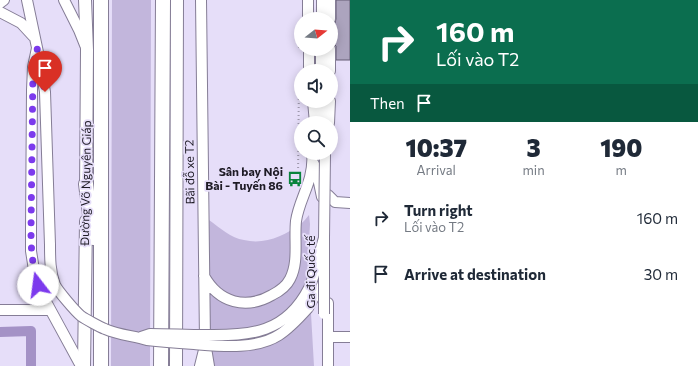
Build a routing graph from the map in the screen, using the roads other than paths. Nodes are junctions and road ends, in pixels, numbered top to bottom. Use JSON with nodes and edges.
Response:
{"nodes":[{"id":1,"x":4,"y":0,"type":"edge"},
{"id":2,"x":26,"y":0,"type":"edge"},
{"id":3,"x":64,"y":0,"type":"edge"},
{"id":4,"x":84,"y":0,"type":"edge"},
{"id":5,"x":101,"y":0,"type":"edge"},
{"id":6,"x":163,"y":0,"type":"edge"},
{"id":7,"x":177,"y":0,"type":"edge"},
{"id":8,"x":201,"y":0,"type":"edge"},
{"id":9,"x":308,"y":0,"type":"edge"},
{"id":10,"x":311,"y":0,"type":"edge"},
{"id":11,"x":322,"y":0,"type":"edge"},
{"id":12,"x":328,"y":0,"type":"edge"},
{"id":13,"x":0,"y":3,"type":"edge"},
{"id":14,"x":0,"y":12,"type":"edge"},
{"id":15,"x":307,"y":12,"type":"edge"},
{"id":16,"x":308,"y":12,"type":"edge"},
{"id":17,"x":322,"y":12,"type":"edge"},
{"id":18,"x":328,"y":12,"type":"edge"},
{"id":19,"x":36,"y":43,"type":"junction"},
{"id":20,"x":87,"y":50,"type":"junction"},
{"id":21,"x":313,"y":160,"type":"edge"},
{"id":22,"x":315,"y":160,"type":"edge"},
{"id":23,"x":316,"y":160,"type":"edge"},
{"id":24,"x":325,"y":160,"type":"edge"},
{"id":25,"x":329,"y":160,"type":"edge"},
{"id":26,"x":86,"y":184,"type":"junction"},
{"id":27,"x":327,"y":185,"type":"junction"},
{"id":28,"x":350,"y":204,"type":"edge"},
{"id":29,"x":326,"y":234,"type":"junction"},
{"id":30,"x":327,"y":261,"type":"junction"},
{"id":31,"x":204,"y":276,"type":"junction"},
{"id":32,"x":101,"y":294,"type":"junction"},
{"id":33,"x":0,"y":310,"type":"edge"},
{"id":34,"x":50,"y":310,"type":"junction"},
{"id":35,"x":350,"y":332,"type":"edge"},
{"id":36,"x":328,"y":335,"type":"junction"},
{"id":37,"x":350,"y":337,"type":"edge"},
{"id":38,"x":139,"y":338,"type":"junction"},
{"id":39,"x":206,"y":344,"type":"junction"},
{"id":40,"x":81,"y":366,"type":"edge"},
{"id":41,"x":84,"y":366,"type":"edge"},
{"id":42,"x":100,"y":366,"type":"edge"},
{"id":43,"x":161,"y":366,"type":"edge"},
{"id":44,"x":176,"y":366,"type":"edge"},
{"id":45,"x":200,"y":366,"type":"edge"},
{"id":46,"x":209,"y":366,"type":"edge"},
{"id":47,"x":324,"y":366,"type":"edge"},
{"id":48,"x":328,"y":366,"type":"edge"}],
"edges":[{"from":1,"to":13,"type":"lane"},
{"from":2,"to":19,"type":"lane"},
{"from":3,"to":20,"type":"lane"},
{"from":4,"to":20,"type":"main road","name":"Đường Võ Nguyên Giáp"},
{"from":5,"to":32,"type":"highway","name":"Đường Võ Nguyên Giáp"},
{"from":6,"to":43,"type":"highway"},
{"from":7,"to":44,"type":"main road"},
{"from":8,"to":31,"type":"lane","name":"Bãi đỗ xe T2"},
{"from":9,"to":15,"type":"lane"},
{"from":10,"to":16,"type":"lane"},
{"from":11,"to":17,"type":"lane"},
{"from":12,"to":18,"type":"lane"},
{"from":14,"to":19,"type":"lane"},
{"from":19,"to":34,"type":"lane"},
{"from":19,"to":38,"type":"lane","bridge":true},
{"from":20,"to":26,"type":"main road","name":"Đường Võ Nguyên Giáp"},
{"from":21,"to":31,"type":"lane"},
{"from":22,"to":29,"type":"lane"},
{"from":23,"to":27,"type":"lane","name":"Ga đi Quốc tế","bridge":true},
{"from":24,"to":27,"type":"lane","name":"Ga đi Quốc tế","bridge":true},
{"from":25,"to":27,"type":"lane"},
{"from":26,"to":32,"type":"highway"},
{"from":26,"to":41,"type":"main road","name":"Đường Võ Nguyên Giáp"},
{"from":27,"to":28,"type":"lane"},
{"from":27,"to":29,"type":"lane","name":"Ga đi Quốc tế","bridge":true},
{"from":27,"to":29,"type":"lane"},
{"from":29,"to":30,"type":"lane"},
{"from":29,"to":38,"type":"lane","bridge":true},
{"from":29,"to":47,"type":"lane","name":"Ga đi Quốc tế","bridge":true},
{"from":30,"to":36,"type":"lane"},
{"from":30,"to":38,"type":"lane","bridge":true},
{"from":31,"to":39,"type":"lane","name":"Bãi đỗ xe T2"},
{"from":32,"to":42,"type":"highway","name":"Đường Võ Nguyên Giáp"},
{"from":33,"to":34,"type":"lane"},
{"from":34,"to":40,"type":"lane"},
{"from":35,"to":36,"type":"lane"},
{"from":36,"to":37,"type":"lane"},
{"from":36,"to":48,"type":"lane"},
{"from":39,"to":45,"type":"lane"},
{"from":39,"to":46,"type":"lane"}]}
